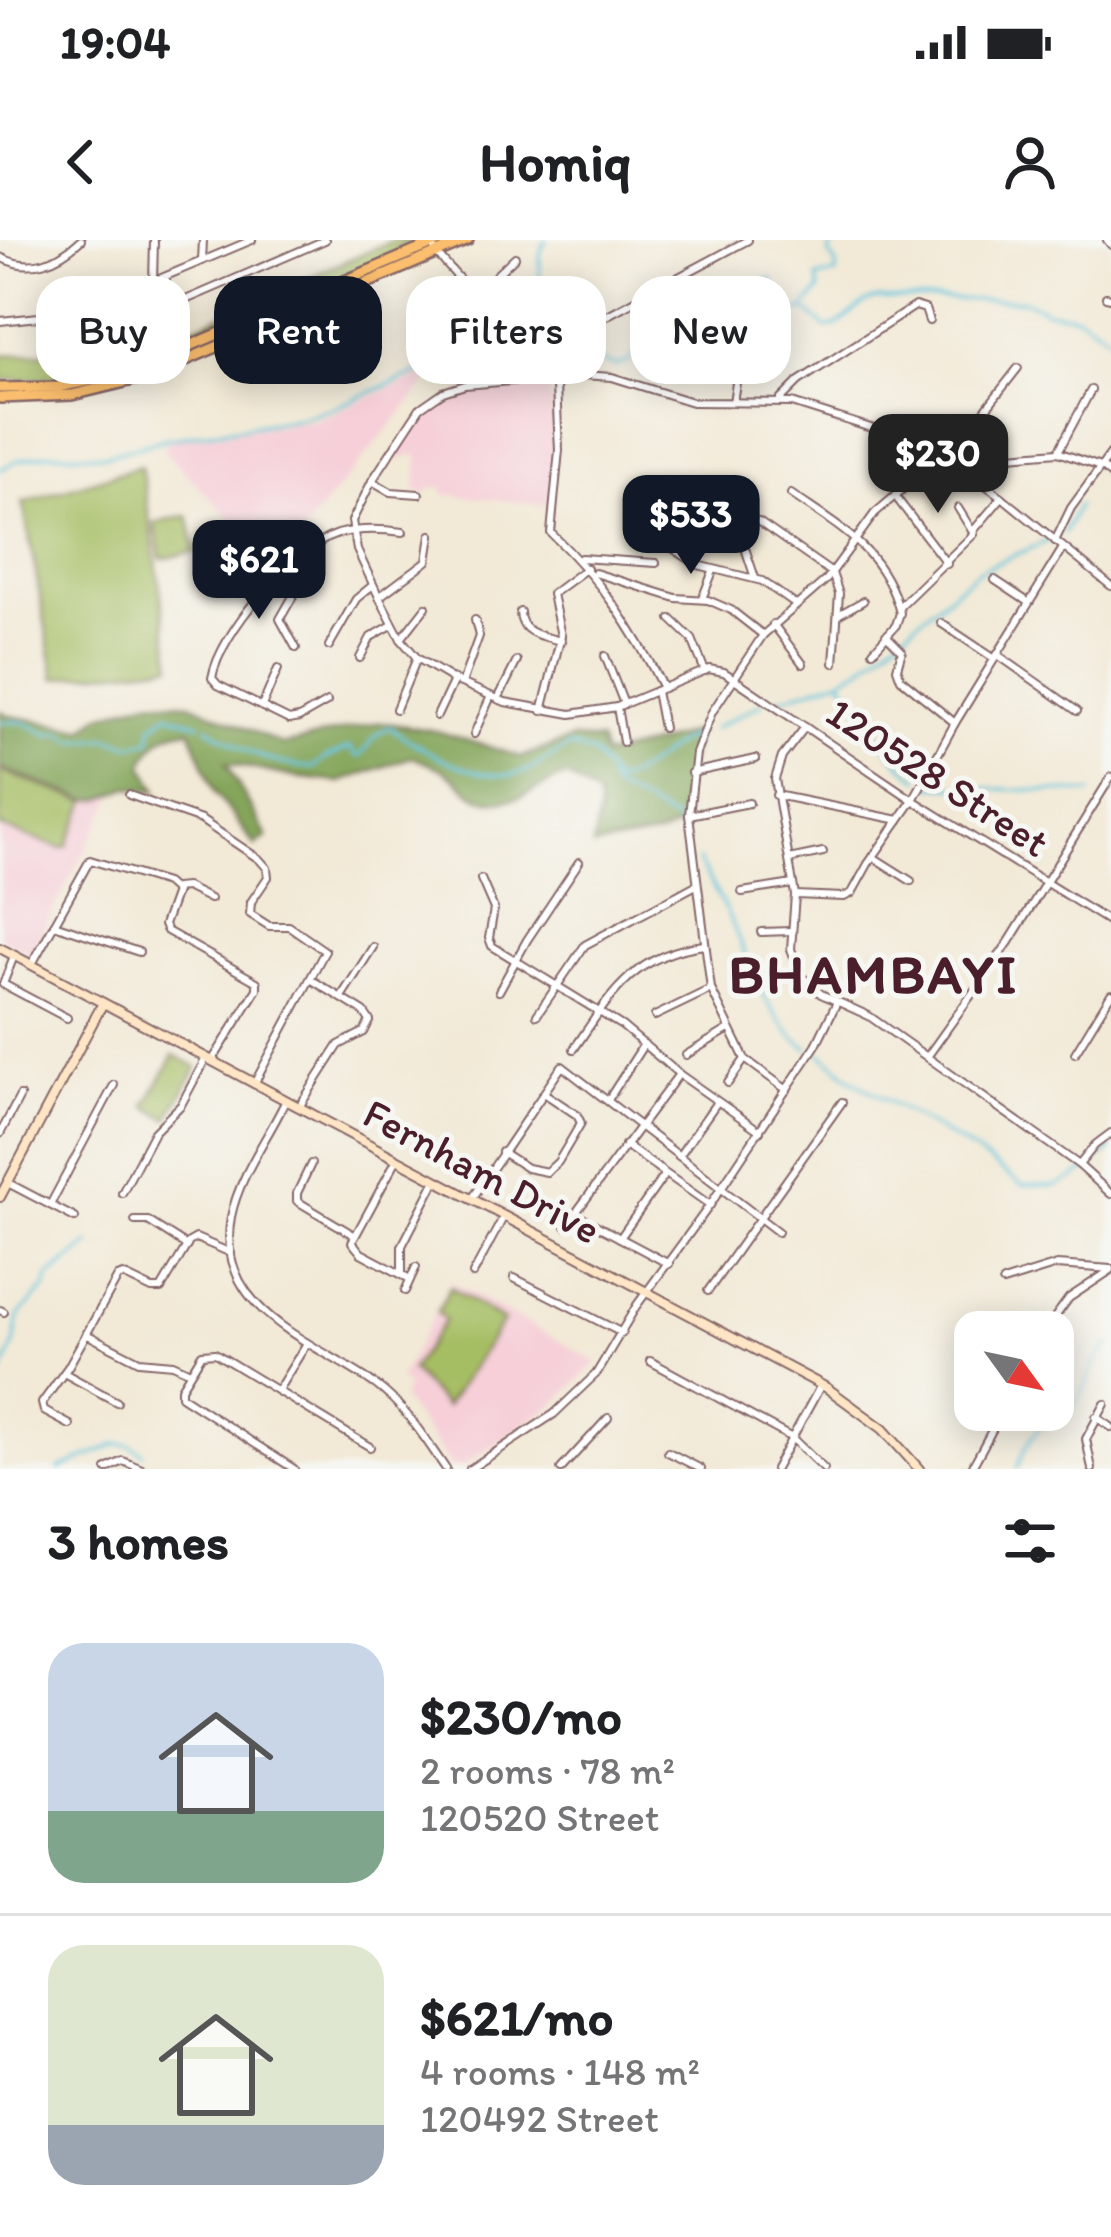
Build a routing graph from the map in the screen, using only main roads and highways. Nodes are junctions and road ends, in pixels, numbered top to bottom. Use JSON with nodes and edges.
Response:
{"nodes":[{"id":1,"x":468,"y":240,"type":"edge"},
{"id":2,"x":435,"y":244,"type":"edge"},
{"id":3,"x":0,"y":388,"type":"edge"},
{"id":4,"x":0,"y":398,"type":"edge"}],
"edges":[{"from":1,"to":2,"type":"main road"},
{"from":2,"to":3,"type":"main road"},
{"from":2,"to":4,"type":"main road"}]}
